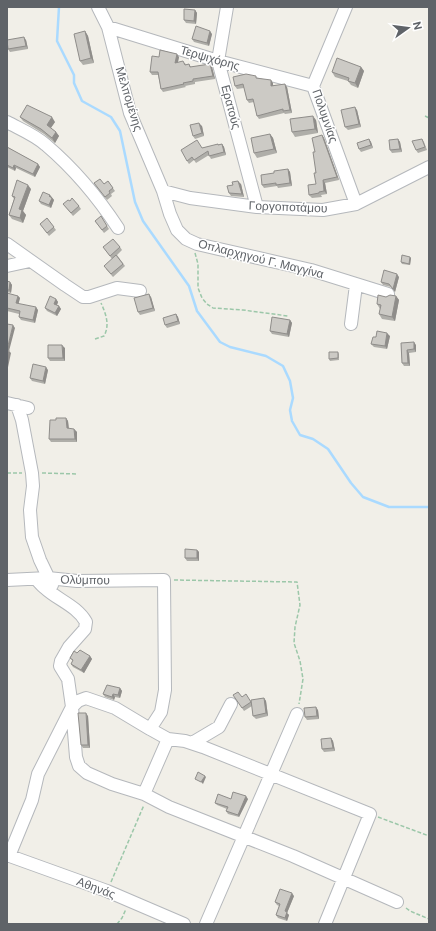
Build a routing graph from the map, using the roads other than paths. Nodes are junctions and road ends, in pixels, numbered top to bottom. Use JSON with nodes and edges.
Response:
{"nodes":[{"id":1,"x":98,"y":7,"type":"edge"},
{"id":2,"x":227,"y":7,"type":"edge"},
{"id":3,"x":346,"y":7,"type":"edge"},
{"id":4,"x":108,"y":27,"type":"junction"},
{"id":5,"x":218,"y":61,"type":"junction"},
{"id":6,"x":313,"y":86,"type":"junction"},
{"id":7,"x":7,"y":122,"type":"edge"},
{"id":8,"x":429,"y":167,"type":"edge"},
{"id":9,"x":163,"y":191,"type":"junction"},
{"id":10,"x":356,"y":204,"type":"junction"},
{"id":11,"x":257,"y":207,"type":"junction"},
{"id":12,"x":118,"y":228,"type":"dead end"},
{"id":13,"x":7,"y":244,"type":"edge"},
{"id":14,"x":30,"y":261,"type":"junction"},
{"id":15,"x":7,"y":266,"type":"edge"},
{"id":16,"x":356,"y":284,"type":"junction"},
{"id":17,"x":140,"y":291,"type":"dead end"},
{"id":18,"x":388,"y":294,"type":"edge"},
{"id":19,"x":351,"y":324,"type":"dead end"},
{"id":20,"x":17,"y":405,"type":"edge"},
{"id":21,"x":42,"y":579,"type":"junction"},
{"id":22,"x":7,"y":580,"type":"edge"},
{"id":23,"x":231,"y":704,"type":"dead end"},
{"id":24,"x":72,"y":707,"type":"junction"},
{"id":25,"x":298,"y":714,"type":"road end"},
{"id":26,"x":150,"y":729,"type":"junction"},
{"id":27,"x":168,"y":739,"type":"junction"},
{"id":28,"x":192,"y":743,"type":"junction"},
{"id":29,"x":271,"y":775,"type":"junction"},
{"id":30,"x":146,"y":796,"type":"junction"},
{"id":31,"x":244,"y":836,"type":"junction"},
{"id":32,"x":8,"y":855,"type":"edge"},
{"id":33,"x":343,"y":879,"type":"junction"},
{"id":34,"x":397,"y":902,"type":"road end"},
{"id":35,"x":184,"y":924,"type":"edge"},
{"id":36,"x":206,"y":924,"type":"edge"},
{"id":37,"x":325,"y":924,"type":"edge"}],
"edges":[{"from":1,"to":4,"type":"street","name":"Μελπομένης"},
{"from":2,"to":5,"type":"street","name":"Ερατούς"},
{"from":3,"to":6,"type":"street","name":"Πολυμνίας"},
{"from":4,"to":5,"type":"street","name":"Τερψιχόρης"},
{"from":4,"to":9,"type":"street","name":"Μελπομένης"},
{"from":5,"to":6,"type":"street","name":"Τερψιχόρης"},
{"from":5,"to":11,"type":"street","name":"Ερατούς"},
{"from":6,"to":10,"type":"street","name":"Πολυμνίας"},
{"from":7,"to":12,"type":"street"},
{"from":8,"to":10,"type":"street","name":"Γοργοποτάμου"},
{"from":9,"to":11,"type":"street","name":"Γοργοποτάμου"},
{"from":9,"to":16,"type":"street","name":"Οπλαρχηγού Γ. Μαγγίνα"},
{"from":10,"to":11,"type":"street","name":"Γοργοποτάμου"},
{"from":13,"to":14,"type":"street"},
{"from":14,"to":15,"type":"street"},
{"from":14,"to":17,"type":"street"},
{"from":16,"to":18,"type":"street","name":"Οπλαρχηγού Γ. Μαγγίνα"},
{"from":16,"to":19,"type":"street"},
{"from":20,"to":21,"type":"street"},
{"from":21,"to":22,"type":"street","name":"Ολύμπου"},
{"from":21,"to":24,"type":"street"},
{"from":21,"to":26,"type":"street","name":"Ολύμπου"},
{"from":23,"to":28,"type":"street"},
{"from":24,"to":26,"type":"street"},
{"from":24,"to":30,"type":"street"},
{"from":24,"to":32,"type":"street"},
{"from":25,"to":29,"type":"street"},
{"from":26,"to":27,"type":"street"},
{"from":27,"to":28,"type":"street"},
{"from":27,"to":30,"type":"street"},
{"from":28,"to":29,"type":"street"},
{"from":29,"to":31,"type":"street"},
{"from":29,"to":33,"type":"street"},
{"from":30,"to":31,"type":"street"},
{"from":31,"to":33,"type":"street"},
{"from":31,"to":36,"type":"street"},
{"from":32,"to":35,"type":"street","name":"Αθηνάς"},
{"from":33,"to":34,"type":"street"},
{"from":33,"to":37,"type":"street"}]}
